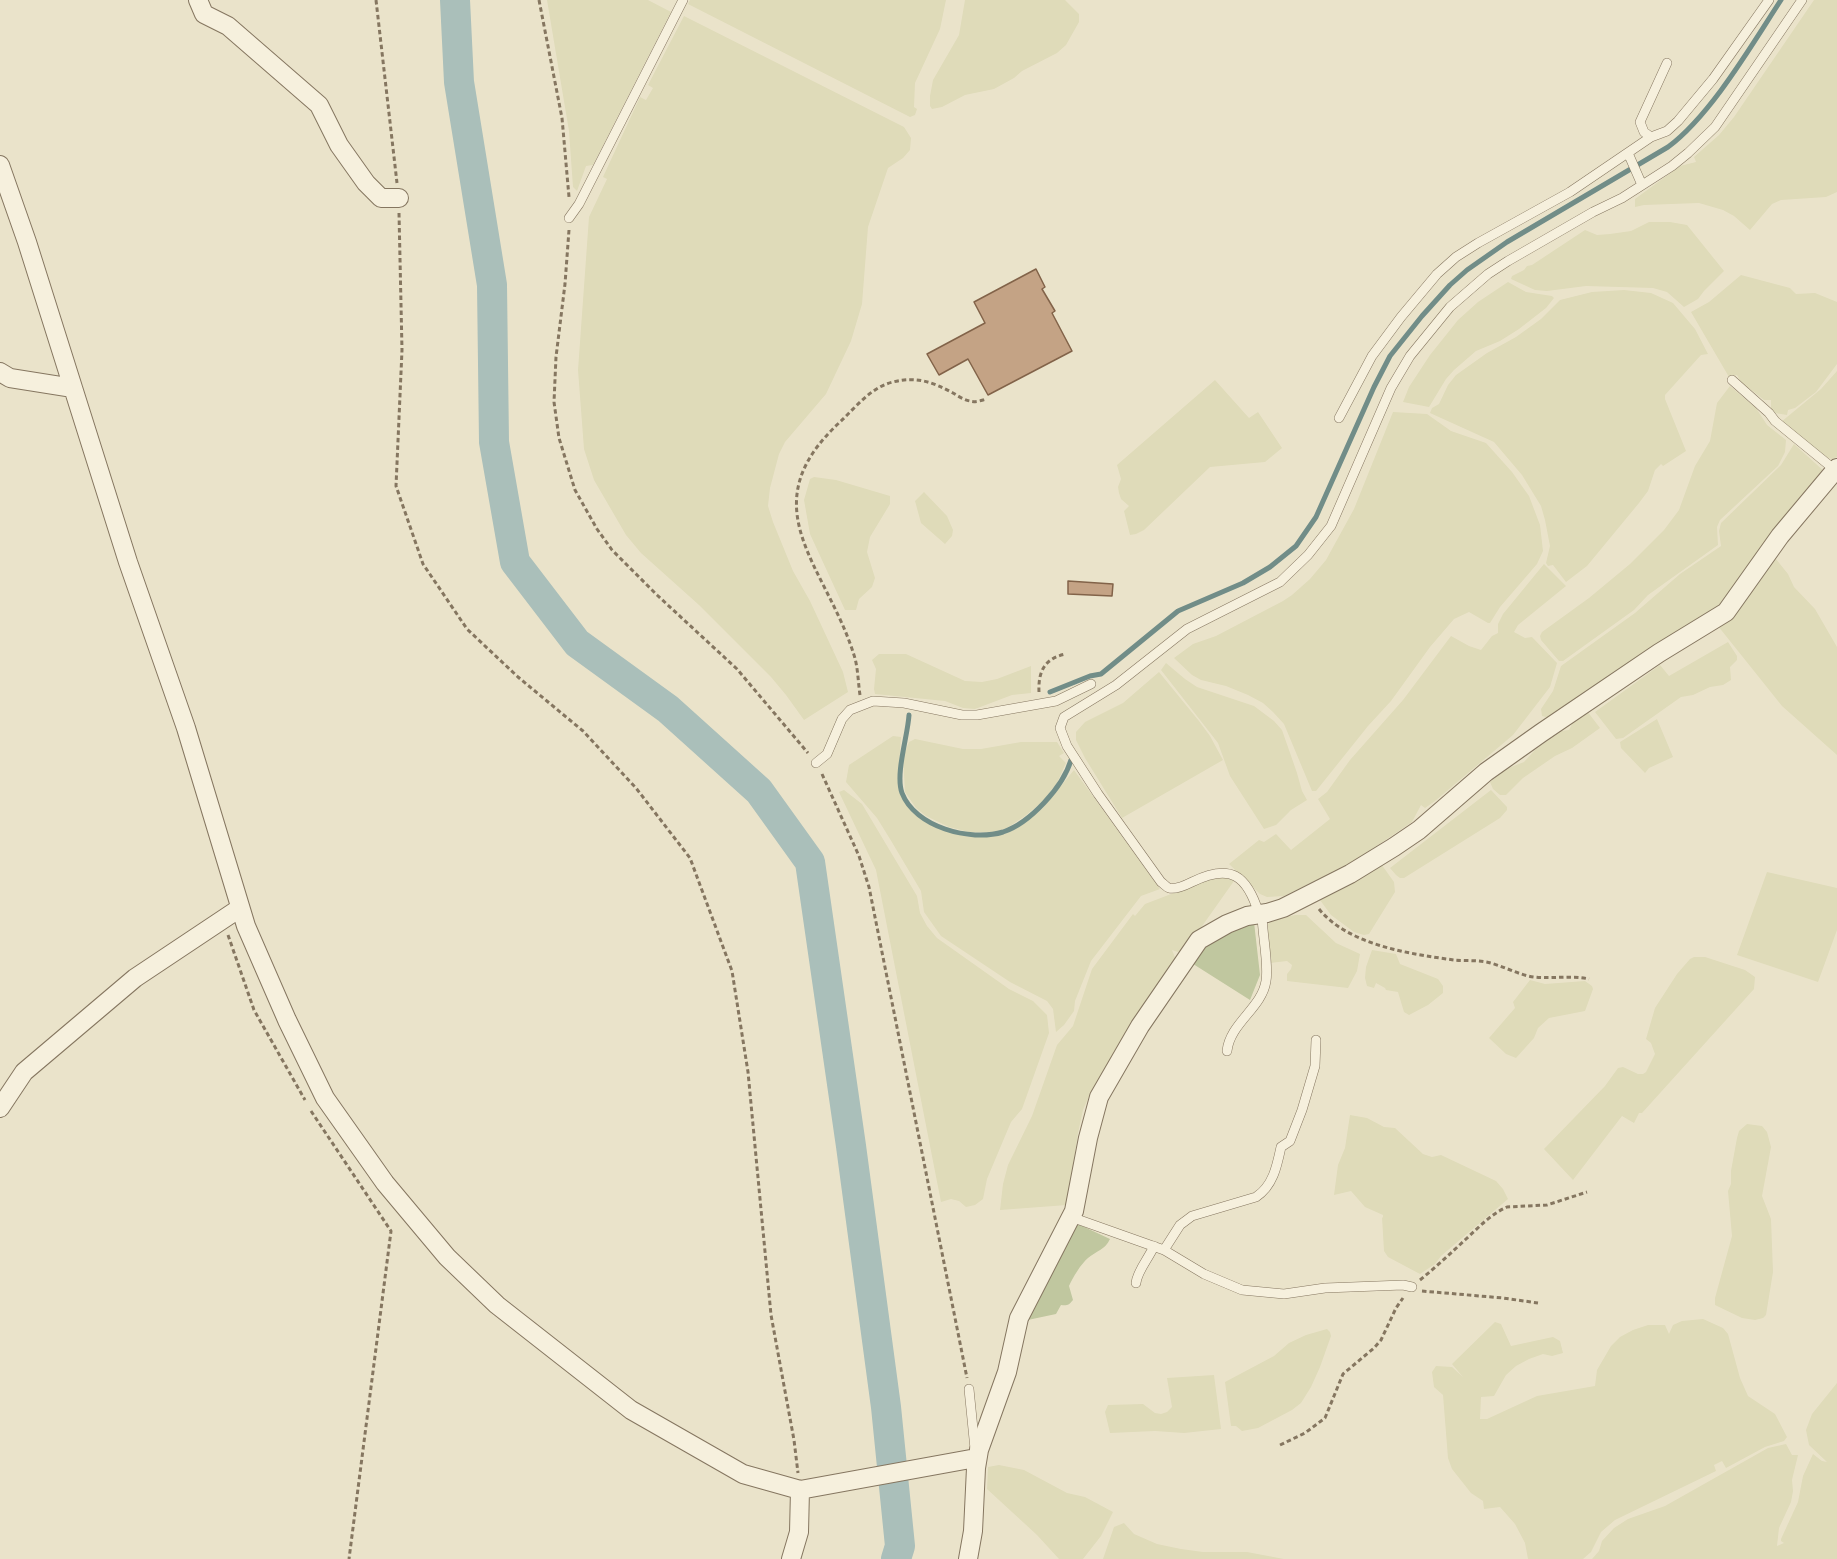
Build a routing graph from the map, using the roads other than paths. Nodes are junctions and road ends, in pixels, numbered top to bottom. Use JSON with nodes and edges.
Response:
{"nodes":[{"id":1,"x":198,"y":0,"type":"edge"},
{"id":2,"x":683,"y":0,"type":"edge"},
{"id":3,"x":1769,"y":0,"type":"edge"},
{"id":4,"x":1802,"y":0,"type":"edge"},
{"id":5,"x":1667,"y":63,"type":"dead end"},
{"id":6,"x":1651,"y":137,"type":"junction"},
{"id":7,"x":1628,"y":153,"type":"junction"},
{"id":8,"x":0,"y":165,"type":"edge"},
{"id":9,"x":1642,"y":185,"type":"junction"},
{"id":10,"x":399,"y":198,"type":"road end"},
{"id":11,"x":569,"y":218,"type":"road end"},
{"id":12,"x":0,"y":372,"type":"edge"},
{"id":13,"x":1732,"y":380,"type":"dead end"},
{"id":14,"x":73,"y":388,"type":"junction"},
{"id":15,"x":1339,"y":418,"type":"dead end"},
{"id":16,"x":1836,"y":469,"type":"edge"},
{"id":17,"x":1091,"y":684,"type":"dead end"},
{"id":18,"x":816,"y":762,"type":"road end"},
{"id":19,"x":240,"y":908,"type":"junction"},
{"id":20,"x":1261,"y":914,"type":"junction"},
{"id":21,"x":1316,"y":1040,"type":"dead end"},
{"id":22,"x":1227,"y":1051,"type":"dead end"},
{"id":23,"x":0,"y":1108,"type":"edge"},
{"id":24,"x":1071,"y":1217,"type":"junction"},
{"id":25,"x":1154,"y":1246,"type":"junction"},
{"id":26,"x":1164,"y":1251,"type":"junction"},
{"id":27,"x":1136,"y":1283,"type":"dead end"},
{"id":28,"x":1412,"y":1287,"type":"road end"},
{"id":29,"x":969,"y":1389,"type":"road end"},
{"id":30,"x":976,"y":1463,"type":"junction"},
{"id":31,"x":800,"y":1490,"type":"junction"},
{"id":32,"x":791,"y":1559,"type":"edge"},
{"id":33,"x":968,"y":1559,"type":"edge"}],
"edges":[{"from":1,"to":10,"type":"street"},
{"from":2,"to":11,"type":"lane"},
{"from":3,"to":6,"type":"lane"},
{"from":4,"to":9,"type":"lane"},
{"from":5,"to":6,"type":"lane"},
{"from":6,"to":7,"type":"lane"},
{"from":7,"to":9,"type":"lane"},
{"from":7,"to":15,"type":"lane"},
{"from":8,"to":14,"type":"street"},
{"from":9,"to":20,"type":"lane"},
{"from":12,"to":14,"type":"street"},
{"from":13,"to":16,"type":"lane"},
{"from":14,"to":19,"type":"street"},
{"from":16,"to":20,"type":"street"},
{"from":17,"to":18,"type":"lane"},
{"from":19,"to":23,"type":"street"},
{"from":19,"to":31,"type":"street"},
{"from":20,"to":22,"type":"lane"},
{"from":20,"to":24,"type":"street"},
{"from":21,"to":26,"type":"lane"},
{"from":24,"to":25,"type":"lane"},
{"from":24,"to":30,"type":"street"},
{"from":25,"to":26,"type":"lane"},
{"from":25,"to":27,"type":"lane"},
{"from":26,"to":28,"type":"lane"},
{"from":29,"to":30,"type":"lane"},
{"from":30,"to":31,"type":"street"},
{"from":30,"to":33,"type":"street"},
{"from":31,"to":32,"type":"street"}]}
